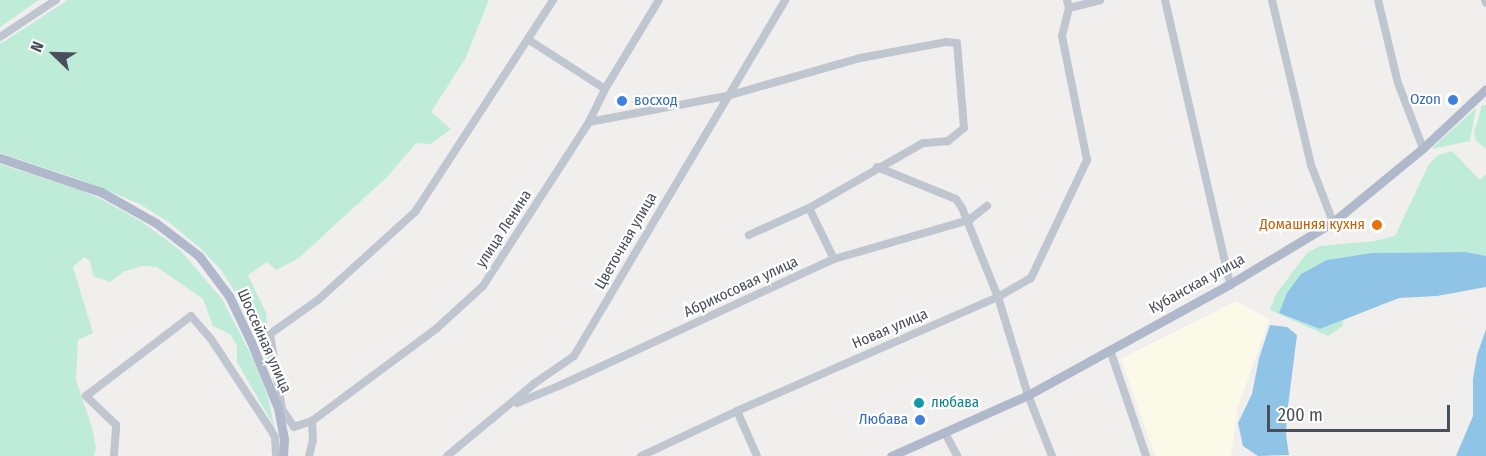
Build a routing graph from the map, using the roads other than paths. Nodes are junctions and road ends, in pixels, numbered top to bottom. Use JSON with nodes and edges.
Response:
{"nodes":[{"id":1,"x":56,"y":0,"type":"edge"},
{"id":2,"x":553,"y":0,"type":"edge"},
{"id":3,"x":659,"y":0,"type":"edge"},
{"id":4,"x":785,"y":0,"type":"edge"},
{"id":5,"x":1101,"y":0,"type":"edge"},
{"id":6,"x":1165,"y":0,"type":"edge"},
{"id":7,"x":1272,"y":0,"type":"edge"},
{"id":8,"x":1378,"y":0,"type":"edge"},
{"id":9,"x":1068,"y":4,"type":"edge"},
{"id":10,"x":0,"y":37,"type":"edge"},
{"id":11,"x":529,"y":40,"type":"junction"},
{"id":12,"x":605,"y":89,"type":"junction"},
{"id":13,"x":1486,"y":89,"type":"edge"},
{"id":14,"x":727,"y":96,"type":"junction"},
{"id":15,"x":589,"y":122,"type":"junction"},
{"id":16,"x":1423,"y":148,"type":"junction"},
{"id":17,"x":0,"y":158,"type":"edge"},
{"id":18,"x":877,"y":167,"type":"junction"},
{"id":19,"x":987,"y":206,"type":"dead end"},
{"id":20,"x":809,"y":208,"type":"junction"},
{"id":21,"x":969,"y":220,"type":"junction"},
{"id":22,"x":1334,"y":222,"type":"junction"},
{"id":23,"x":749,"y":235,"type":"dead end"},
{"id":24,"x":834,"y":259,"type":"junction"},
{"id":25,"x":1230,"y":284,"type":"junction"},
{"id":26,"x":998,"y":297,"type":"junction"},
{"id":27,"x":1110,"y":350,"type":"junction"},
{"id":28,"x":1028,"y":395,"type":"junction"},
{"id":29,"x":510,"y":406,"type":"junction"},
{"id":30,"x":737,"y":411,"type":"junction"},
{"id":31,"x":312,"y":420,"type":"junction"},
{"id":32,"x":945,"y":433,"type":"junction"},
{"id":33,"x":114,"y":456,"type":"edge"},
{"id":34,"x":276,"y":456,"type":"edge"},
{"id":35,"x":283,"y":456,"type":"edge"},
{"id":36,"x":309,"y":456,"type":"edge"},
{"id":37,"x":447,"y":456,"type":"edge"},
{"id":38,"x":641,"y":456,"type":"edge"},
{"id":39,"x":757,"y":456,"type":"edge"},
{"id":40,"x":891,"y":456,"type":"edge"},
{"id":41,"x":957,"y":456,"type":"edge"},
{"id":42,"x":1052,"y":456,"type":"edge"},
{"id":43,"x":1146,"y":456,"type":"edge"}],
"edges":[{"from":1,"to":10,"type":"street"},
{"from":2,"to":11,"type":"street"},
{"from":3,"to":12,"type":"street","name":"улица Ленина"},
{"from":4,"to":14,"type":"street","name":"Цветочная улица"},
{"from":5,"to":9,"type":"street"},
{"from":6,"to":25,"type":"street"},
{"from":7,"to":22,"type":"street"},
{"from":8,"to":16,"type":"street"},
{"from":9,"to":26,"type":"street","name":"Новая улица"},
{"from":11,"to":12,"type":"street"},
{"from":11,"to":31,"type":"street"},
{"from":12,"to":15,"type":"street","name":"улица Ленина"},
{"from":13,"to":16,"type":"main road","name":"Кубанская улица"},
{"from":14,"to":15,"type":"street"},
{"from":14,"to":18,"type":"street"},
{"from":14,"to":29,"type":"street","name":"Цветочная улица"},
{"from":15,"to":31,"type":"street","name":"улица Ленина"},
{"from":16,"to":22,"type":"main road","name":"Кубанская улица"},
{"from":17,"to":35,"type":"main road","name":"Шоссейная улица"},
{"from":18,"to":20,"type":"street"},
{"from":18,"to":21,"type":"street"},
{"from":19,"to":21,"type":"street","name":"Абрикосовая улица"},
{"from":20,"to":23,"type":"street"},
{"from":20,"to":24,"type":"street"},
{"from":21,"to":24,"type":"street","name":"Абрикосовая улица"},
{"from":21,"to":26,"type":"street"},
{"from":22,"to":25,"type":"main road","name":"Кубанская улица"},
{"from":24,"to":29,"type":"street","name":"Абрикосовая улица"},
{"from":25,"to":27,"type":"main road","name":"Кубанская улица"},
{"from":26,"to":28,"type":"street"},
{"from":26,"to":30,"type":"street","name":"Новая улица"},
{"from":27,"to":28,"type":"main road","name":"Кубанская улица"},
{"from":27,"to":43,"type":"street"},
{"from":28,"to":32,"type":"main road","name":"Кубанская улица"},
{"from":28,"to":42,"type":"street"},
{"from":29,"to":37,"type":"street","name":"Цветочная улица"},
{"from":30,"to":38,"type":"street","name":"Новая улица"},
{"from":30,"to":39,"type":"street"},
{"from":31,"to":36,"type":"street"},
{"from":32,"to":40,"type":"main road","name":"Кубанская улица"},
{"from":32,"to":41,"type":"street"},
{"from":33,"to":34,"type":"street"}]}
